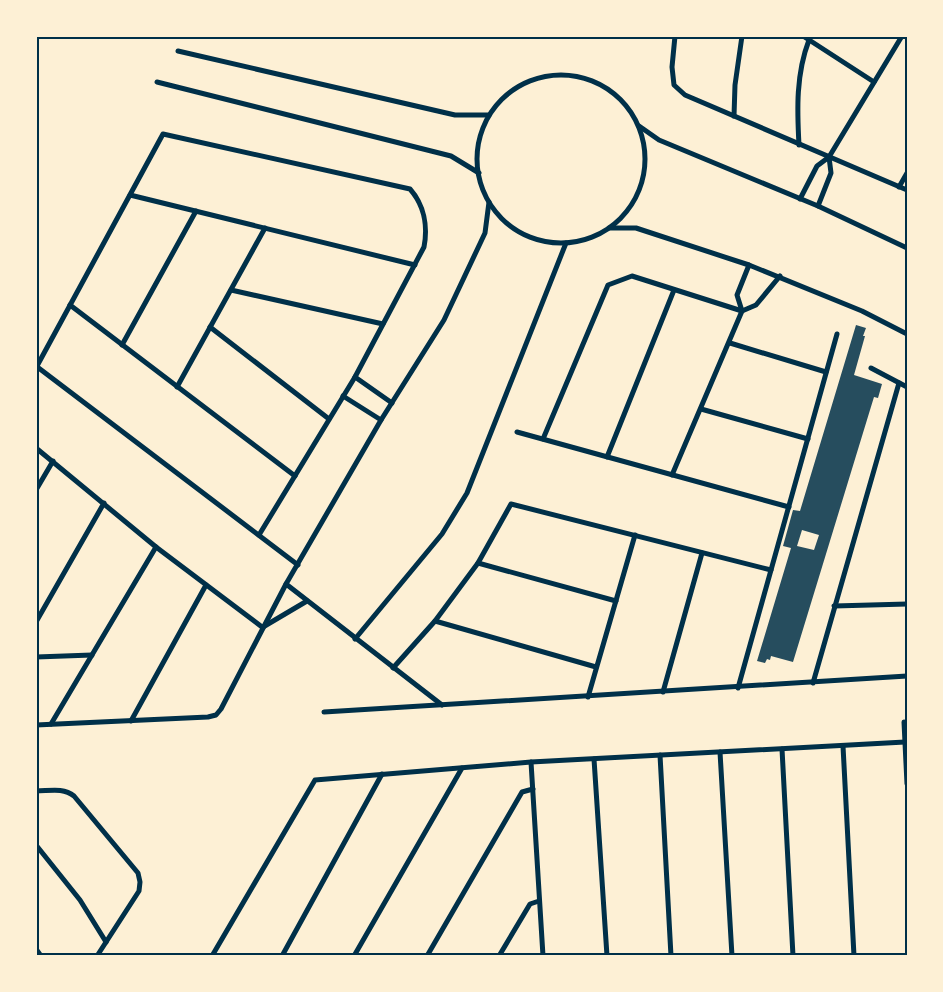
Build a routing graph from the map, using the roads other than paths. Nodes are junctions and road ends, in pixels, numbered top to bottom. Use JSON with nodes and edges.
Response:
{"nodes":[{"id":1,"x":675,"y":36,"type":"edge"},
{"id":2,"x":742,"y":36,"type":"edge"},
{"id":3,"x":802,"y":36,"type":"edge"},
{"id":4,"x":902,"y":36,"type":"edge"},
{"id":5,"x":809,"y":40,"type":"junction"},
{"id":6,"x":178,"y":51,"type":"dead end"},
{"id":7,"x":157,"y":82,"type":"dead end"},
{"id":8,"x":874,"y":82,"type":"junction"},
{"id":9,"x":489,"y":115,"type":"junction"},
{"id":10,"x":734,"y":116,"type":"junction"},
{"id":11,"x":638,"y":126,"type":"junction"},
{"id":12,"x":799,"y":146,"type":"junction"},
{"id":13,"x":829,"y":157,"type":"junction"},
{"id":14,"x":478,"y":173,"type":"junction"},
{"id":15,"x":907,"y":173,"type":"edge"},
{"id":16,"x":899,"y":187,"type":"junction"},
{"id":17,"x":907,"y":190,"type":"edge"},
{"id":18,"x":130,"y":195,"type":"junction"},
{"id":19,"x":800,"y":199,"type":"junction"},
{"id":20,"x":489,"y":202,"type":"junction"},
{"id":21,"x":818,"y":207,"type":"junction"},
{"id":22,"x":196,"y":211,"type":"junction"},
{"id":23,"x":265,"y":228,"type":"junction"},
{"id":24,"x":609,"y":228,"type":"junction"},
{"id":25,"x":566,"y":243,"type":"junction"},
{"id":26,"x":907,"y":248,"type":"edge"},
{"id":27,"x":415,"y":265,"type":"junction"},
{"id":28,"x":749,"y":265,"type":"junction"},
{"id":29,"x":780,"y":276,"type":"junction"},
{"id":30,"x":231,"y":290,"type":"junction"},
{"id":31,"x":674,"y":290,"type":"junction"},
{"id":32,"x":70,"y":305,"type":"junction"},
{"id":33,"x":742,"y":311,"type":"junction"},
{"id":34,"x":383,"y":324,"type":"junction"},
{"id":35,"x":210,"y":327,"type":"junction"},
{"id":36,"x":837,"y":334,"type":"dead end"},
{"id":37,"x":907,"y":334,"type":"edge"},
{"id":38,"x":730,"y":343,"type":"junction"},
{"id":39,"x":122,"y":345,"type":"junction"},
{"id":40,"x":36,"y":366,"type":"edge"},
{"id":41,"x":872,"y":368,"type":"dead end"},
{"id":42,"x":826,"y":372,"type":"junction"},
{"id":43,"x":355,"y":378,"type":"junction"},
{"id":44,"x":899,"y":383,"type":"junction"},
{"id":45,"x":177,"y":387,"type":"junction"},
{"id":46,"x":907,"y":387,"type":"edge"},
{"id":47,"x":343,"y":396,"type":"junction"},
{"id":48,"x":392,"y":403,"type":"junction"},
{"id":49,"x":701,"y":409,"type":"junction"},
{"id":50,"x":329,"y":419,"type":"junction"},
{"id":51,"x":381,"y":420,"type":"junction"},
{"id":52,"x":517,"y":432,"type":"dead end"},
{"id":53,"x":543,"y":439,"type":"junction"},
{"id":54,"x":808,"y":439,"type":"junction"},
{"id":55,"x":36,"y":448,"type":"edge"},
{"id":56,"x":607,"y":457,"type":"junction"},
{"id":57,"x":53,"y":461,"type":"junction"},
{"id":58,"x":672,"y":475,"type":"junction"},
{"id":59,"x":295,"y":476,"type":"junction"},
{"id":60,"x":36,"y":490,"type":"edge"},
{"id":61,"x":104,"y":503,"type":"junction"},
{"id":62,"x":789,"y":507,"type":"junction"},
{"id":63,"x":635,"y":535,"type":"junction"},
{"id":64,"x":258,"y":536,"type":"junction"},
{"id":65,"x":156,"y":547,"type":"junction"},
{"id":66,"x":702,"y":553,"type":"junction"},
{"id":67,"x":478,"y":563,"type":"junction"},
{"id":68,"x":298,"y":565,"type":"junction"},
{"id":69,"x":771,"y":570,"type":"junction"},
{"id":70,"x":286,"y":584,"type":"junction"},
{"id":71,"x":206,"y":585,"type":"junction"},
{"id":72,"x":307,"y":601,"type":"junction"},
{"id":73,"x":616,"y":601,"type":"junction"},
{"id":74,"x":907,"y":604,"type":"edge"},
{"id":75,"x":834,"y":606,"type":"junction"},
{"id":76,"x":435,"y":621,"type":"junction"},
{"id":77,"x":36,"y":622,"type":"edge"},
{"id":78,"x":262,"y":627,"type":"junction"},
{"id":79,"x":356,"y":639,"type":"junction"},
{"id":80,"x":92,"y":655,"type":"junction"},
{"id":81,"x":36,"y":657,"type":"edge"},
{"id":82,"x":596,"y":667,"type":"junction"},
{"id":83,"x":393,"y":668,"type":"junction"},
{"id":84,"x":907,"y":676,"type":"edge"},
{"id":85,"x":813,"y":682,"type":"junction"},
{"id":86,"x":738,"y":688,"type":"junction"},
{"id":87,"x":663,"y":692,"type":"junction"},
{"id":88,"x":588,"y":697,"type":"junction"},
{"id":89,"x":442,"y":705,"type":"junction"},
{"id":90,"x":324,"y":712,"type":"dead end"},
{"id":91,"x":131,"y":721,"type":"junction"},
{"id":92,"x":904,"y":722,"type":"dead end"},
{"id":93,"x":51,"y":724,"type":"junction"},
{"id":94,"x":36,"y":725,"type":"edge"},
{"id":95,"x":905,"y":742,"type":"junction"},
{"id":96,"x":843,"y":746,"type":"junction"},
{"id":97,"x":782,"y":749,"type":"junction"},
{"id":98,"x":720,"y":752,"type":"junction"},
{"id":99,"x":660,"y":755,"type":"junction"},
{"id":100,"x":594,"y":759,"type":"junction"},
{"id":101,"x":531,"y":762,"type":"junction"},
{"id":102,"x":462,"y":768,"type":"junction"},
{"id":103,"x":382,"y":774,"type":"junction"},
{"id":104,"x":907,"y":784,"type":"edge"},
{"id":105,"x":533,"y":789,"type":"junction"},
{"id":106,"x":36,"y":791,"type":"edge"},
{"id":107,"x":36,"y":846,"type":"edge"},
{"id":108,"x":540,"y":901,"type":"junction"},
{"id":109,"x":106,"y":942,"type":"junction"},
{"id":110,"x":36,"y":949,"type":"edge"},
{"id":111,"x":41,"y":956,"type":"edge"},
{"id":112,"x":97,"y":956,"type":"edge"},
{"id":113,"x":212,"y":956,"type":"edge"},
{"id":114,"x":282,"y":956,"type":"edge"},
{"id":115,"x":354,"y":956,"type":"edge"},
{"id":116,"x":427,"y":956,"type":"edge"},
{"id":117,"x":499,"y":956,"type":"edge"},
{"id":118,"x":543,"y":956,"type":"edge"},
{"id":119,"x":607,"y":956,"type":"edge"},
{"id":120,"x":671,"y":956,"type":"edge"},
{"id":121,"x":732,"y":956,"type":"edge"},
{"id":122,"x":793,"y":956,"type":"edge"},
{"id":123,"x":854,"y":956,"type":"edge"}],
"edges":[{"from":1,"to":10,"type":"street"},
{"from":2,"to":10,"type":"street"},
{"from":3,"to":5,"type":"street"},
{"from":4,"to":8,"type":"street"},
{"from":5,"to":8,"type":"street"},
{"from":5,"to":12,"type":"street"},
{"from":6,"to":9,"type":"street"},
{"from":7,"to":14,"type":"street"},
{"from":8,"to":13,"type":"street"},
{"from":9,"to":11,"type":"street"},
{"from":9,"to":14,"type":"street"},
{"from":10,"to":12,"type":"street"},
{"from":11,"to":19,"type":"street"},
{"from":11,"to":24,"type":"street"},
{"from":12,"to":13,"type":"street"},
{"from":13,"to":16,"type":"street"},
{"from":13,"to":19,"type":"street"},
{"from":13,"to":21,"type":"street"},
{"from":14,"to":20,"type":"street"},
{"from":15,"to":16,"type":"street"},
{"from":16,"to":17,"type":"street"},
{"from":18,"to":22,"type":"street"},
{"from":18,"to":27,"type":"street"},
{"from":18,"to":32,"type":"street"},
{"from":19,"to":21,"type":"street"},
{"from":20,"to":25,"type":"street"},
{"from":20,"to":48,"type":"street"},
{"from":21,"to":26,"type":"street"},
{"from":22,"to":23,"type":"street"},
{"from":22,"to":39,"type":"street"},
{"from":23,"to":27,"type":"street"},
{"from":23,"to":30,"type":"street"},
{"from":24,"to":25,"type":"street"},
{"from":24,"to":28,"type":"street"},
{"from":25,"to":79,"type":"street"},
{"from":27,"to":34,"type":"street"},
{"from":28,"to":29,"type":"street"},
{"from":28,"to":33,"type":"street"},
{"from":29,"to":33,"type":"street"},
{"from":29,"to":37,"type":"street"},
{"from":30,"to":34,"type":"street"},
{"from":30,"to":35,"type":"street"},
{"from":31,"to":33,"type":"street"},
{"from":31,"to":53,"type":"street"},
{"from":31,"to":56,"type":"street"},
{"from":32,"to":39,"type":"street"},
{"from":32,"to":40,"type":"street"},
{"from":33,"to":38,"type":"street"},
{"from":34,"to":43,"type":"street"},
{"from":35,"to":45,"type":"street"},
{"from":35,"to":50,"type":"street"},
{"from":36,"to":42,"type":"street"},
{"from":38,"to":42,"type":"street"},
{"from":38,"to":49,"type":"street"},
{"from":39,"to":45,"type":"street"},
{"from":40,"to":64,"type":"street"},
{"from":41,"to":44,"type":"street"},
{"from":42,"to":54,"type":"street"},
{"from":43,"to":47,"type":"street"},
{"from":43,"to":48,"type":"street"},
{"from":44,"to":46,"type":"street"},
{"from":44,"to":75,"type":"street"},
{"from":45,"to":59,"type":"street"},
{"from":47,"to":50,"type":"street"},
{"from":47,"to":51,"type":"street"},
{"from":48,"to":51,"type":"street"},
{"from":49,"to":54,"type":"street"},
{"from":49,"to":58,"type":"street"},
{"from":50,"to":59,"type":"street"},
{"from":51,"to":68,"type":"street"},
{"from":52,"to":53,"type":"street"},
{"from":53,"to":56,"type":"street"},
{"from":54,"to":62,"type":"street"},
{"from":55,"to":57,"type":"street"},
{"from":56,"to":58,"type":"street"},
{"from":57,"to":60,"type":"street"},
{"from":57,"to":61,"type":"street"},
{"from":58,"to":62,"type":"street"},
{"from":59,"to":64,"type":"street"},
{"from":61,"to":65,"type":"street"},
{"from":61,"to":77,"type":"street"},
{"from":62,"to":69,"type":"street"},
{"from":63,"to":66,"type":"street"},
{"from":63,"to":67,"type":"street"},
{"from":63,"to":73,"type":"street"},
{"from":64,"to":68,"type":"street"},
{"from":65,"to":71,"type":"street"},
{"from":65,"to":80,"type":"street"},
{"from":66,"to":69,"type":"street"},
{"from":66,"to":87,"type":"street"},
{"from":67,"to":73,"type":"street"},
{"from":67,"to":76,"type":"street"},
{"from":68,"to":70,"type":"street"},
{"from":69,"to":86,"type":"street"},
{"from":70,"to":72,"type":"street"},
{"from":70,"to":78,"type":"street"},
{"from":71,"to":78,"type":"street"},
{"from":71,"to":91,"type":"street"},
{"from":72,"to":78,"type":"street"},
{"from":72,"to":79,"type":"street"},
{"from":73,"to":82,"type":"street"},
{"from":74,"to":75,"type":"street"},
{"from":75,"to":85,"type":"street"},
{"from":76,"to":82,"type":"street"},
{"from":76,"to":83,"type":"street"},
{"from":78,"to":91,"type":"street"},
{"from":79,"to":83,"type":"street"},
{"from":80,"to":81,"type":"street"},
{"from":80,"to":93,"type":"street"},
{"from":82,"to":88,"type":"street"},
{"from":83,"to":89,"type":"street"},
{"from":84,"to":85,"type":"street"},
{"from":85,"to":86,"type":"street"},
{"from":86,"to":87,"type":"street"},
{"from":87,"to":88,"type":"street"},
{"from":88,"to":89,"type":"street"},
{"from":89,"to":90,"type":"street"},
{"from":91,"to":93,"type":"street"},
{"from":92,"to":95,"type":"street"},
{"from":93,"to":94,"type":"street"},
{"from":95,"to":96,"type":"street"},
{"from":95,"to":104,"type":"street"},
{"from":96,"to":97,"type":"street"},
{"from":96,"to":123,"type":"street"},
{"from":97,"to":98,"type":"street"},
{"from":97,"to":122,"type":"street"},
{"from":98,"to":99,"type":"street"},
{"from":98,"to":121,"type":"street"},
{"from":99,"to":100,"type":"street"},
{"from":99,"to":120,"type":"street"},
{"from":100,"to":101,"type":"street"},
{"from":100,"to":119,"type":"street"},
{"from":101,"to":102,"type":"street"},
{"from":101,"to":105,"type":"street"},
{"from":102,"to":103,"type":"street"},
{"from":102,"to":115,"type":"street"},
{"from":103,"to":113,"type":"street"},
{"from":103,"to":114,"type":"street"},
{"from":105,"to":108,"type":"street"},
{"from":105,"to":116,"type":"street"},
{"from":106,"to":109,"type":"street"},
{"from":107,"to":109,"type":"street"},
{"from":108,"to":117,"type":"street"},
{"from":108,"to":118,"type":"street"},
{"from":109,"to":112,"type":"street"},
{"from":110,"to":111,"type":"street"}]}
